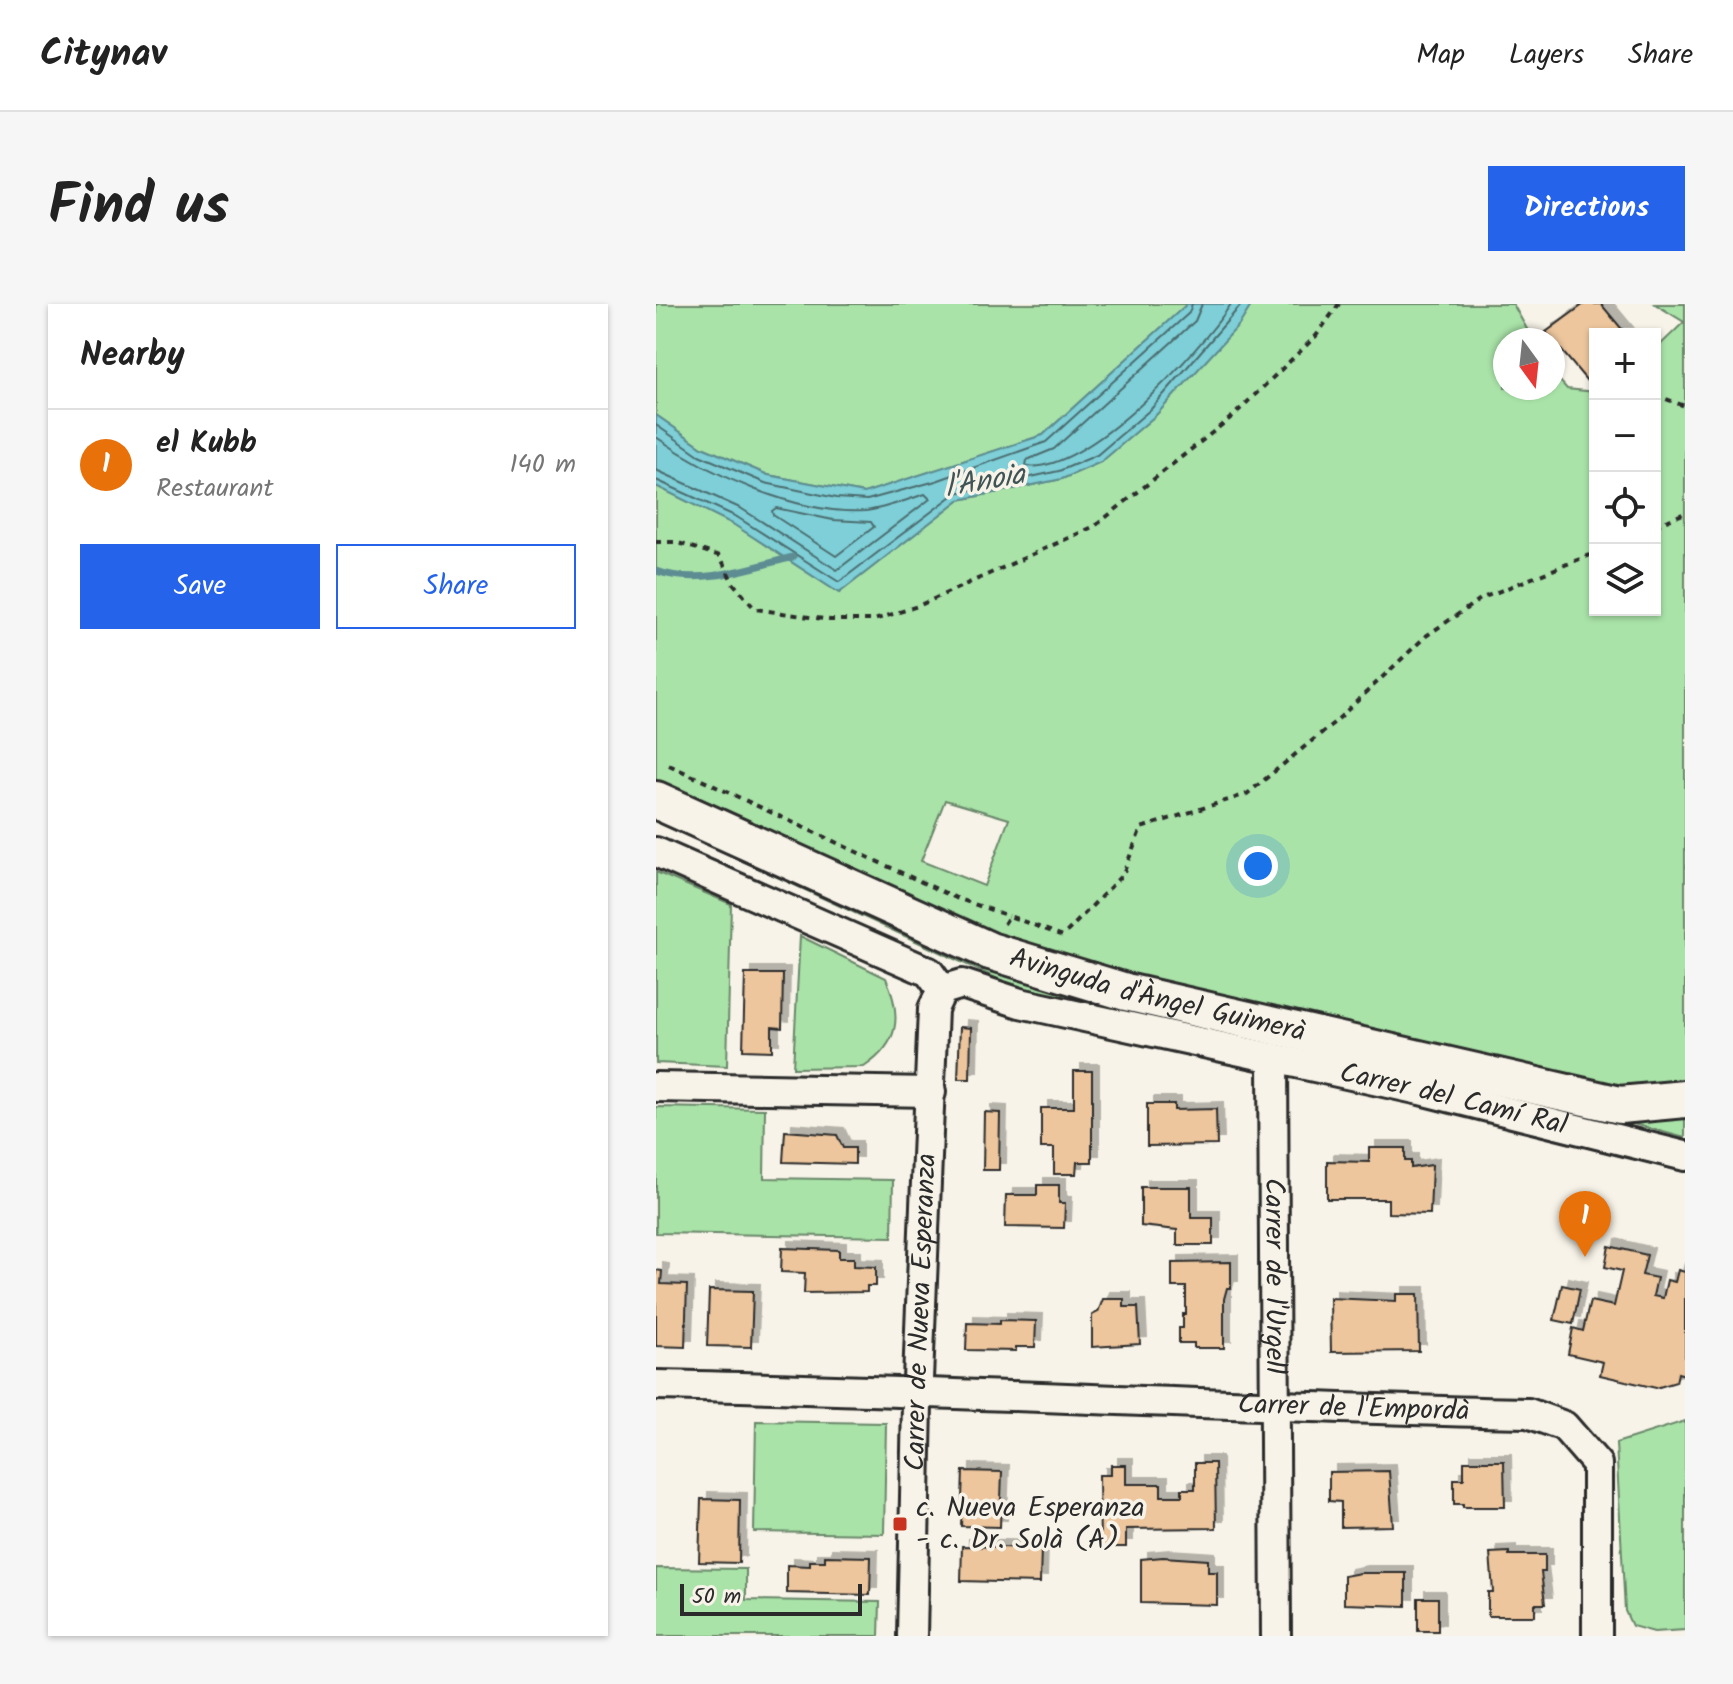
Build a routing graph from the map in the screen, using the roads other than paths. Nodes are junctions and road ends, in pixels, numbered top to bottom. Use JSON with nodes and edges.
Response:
{"nodes":[{"id":1,"x":656,"y":800,"type":"edge"},
{"id":2,"x":656,"y":852,"type":"edge"},
{"id":3,"x":942,"y":990,"type":"junction"},
{"id":4,"x":1273,"y":1058,"type":"junction"},
{"id":5,"x":656,"y":1087,"type":"edge"},
{"id":6,"x":931,"y":1092,"type":"junction"},
{"id":7,"x":1685,"y":1099,"type":"edge"},
{"id":8,"x":1685,"y":1156,"type":"edge"},
{"id":9,"x":656,"y":1385,"type":"edge"},
{"id":10,"x":918,"y":1390,"type":"junction"},
{"id":11,"x":1277,"y":1408,"type":"junction"},
{"id":12,"x":912,"y":1636,"type":"edge"},
{"id":13,"x":1276,"y":1636,"type":"edge"},
{"id":14,"x":1597,"y":1636,"type":"edge"}],
"edges":[{"from":1,"to":7,"type":"street","name":"Avinguda d'Àngel Guimerà"},
{"from":2,"to":3,"type":"street"},
{"from":3,"to":4,"type":"street","name":"Carrer del Camí Ral"},
{"from":3,"to":6,"type":"street","name":"Carrer de Nueva Esperanza"},
{"from":4,"to":8,"type":"street","name":"Carrer del Camí Ral"},
{"from":4,"to":11,"type":"street","name":"Carrer de l'Urgell"},
{"from":5,"to":6,"type":"street"},
{"from":6,"to":10,"type":"street","name":"Carrer de Nueva Esperanza"},
{"from":9,"to":10,"type":"street","name":"Carrer de l'Empordà"},
{"from":10,"to":11,"type":"street","name":"Carrer de l'Empordà"},
{"from":10,"to":12,"type":"street","name":"Carrer de Nueva Esperanza"},
{"from":11,"to":13,"type":"street","name":"Carrer de l'Urgell"},
{"from":11,"to":14,"type":"street","name":"Carrer de l'Empordà"}]}
